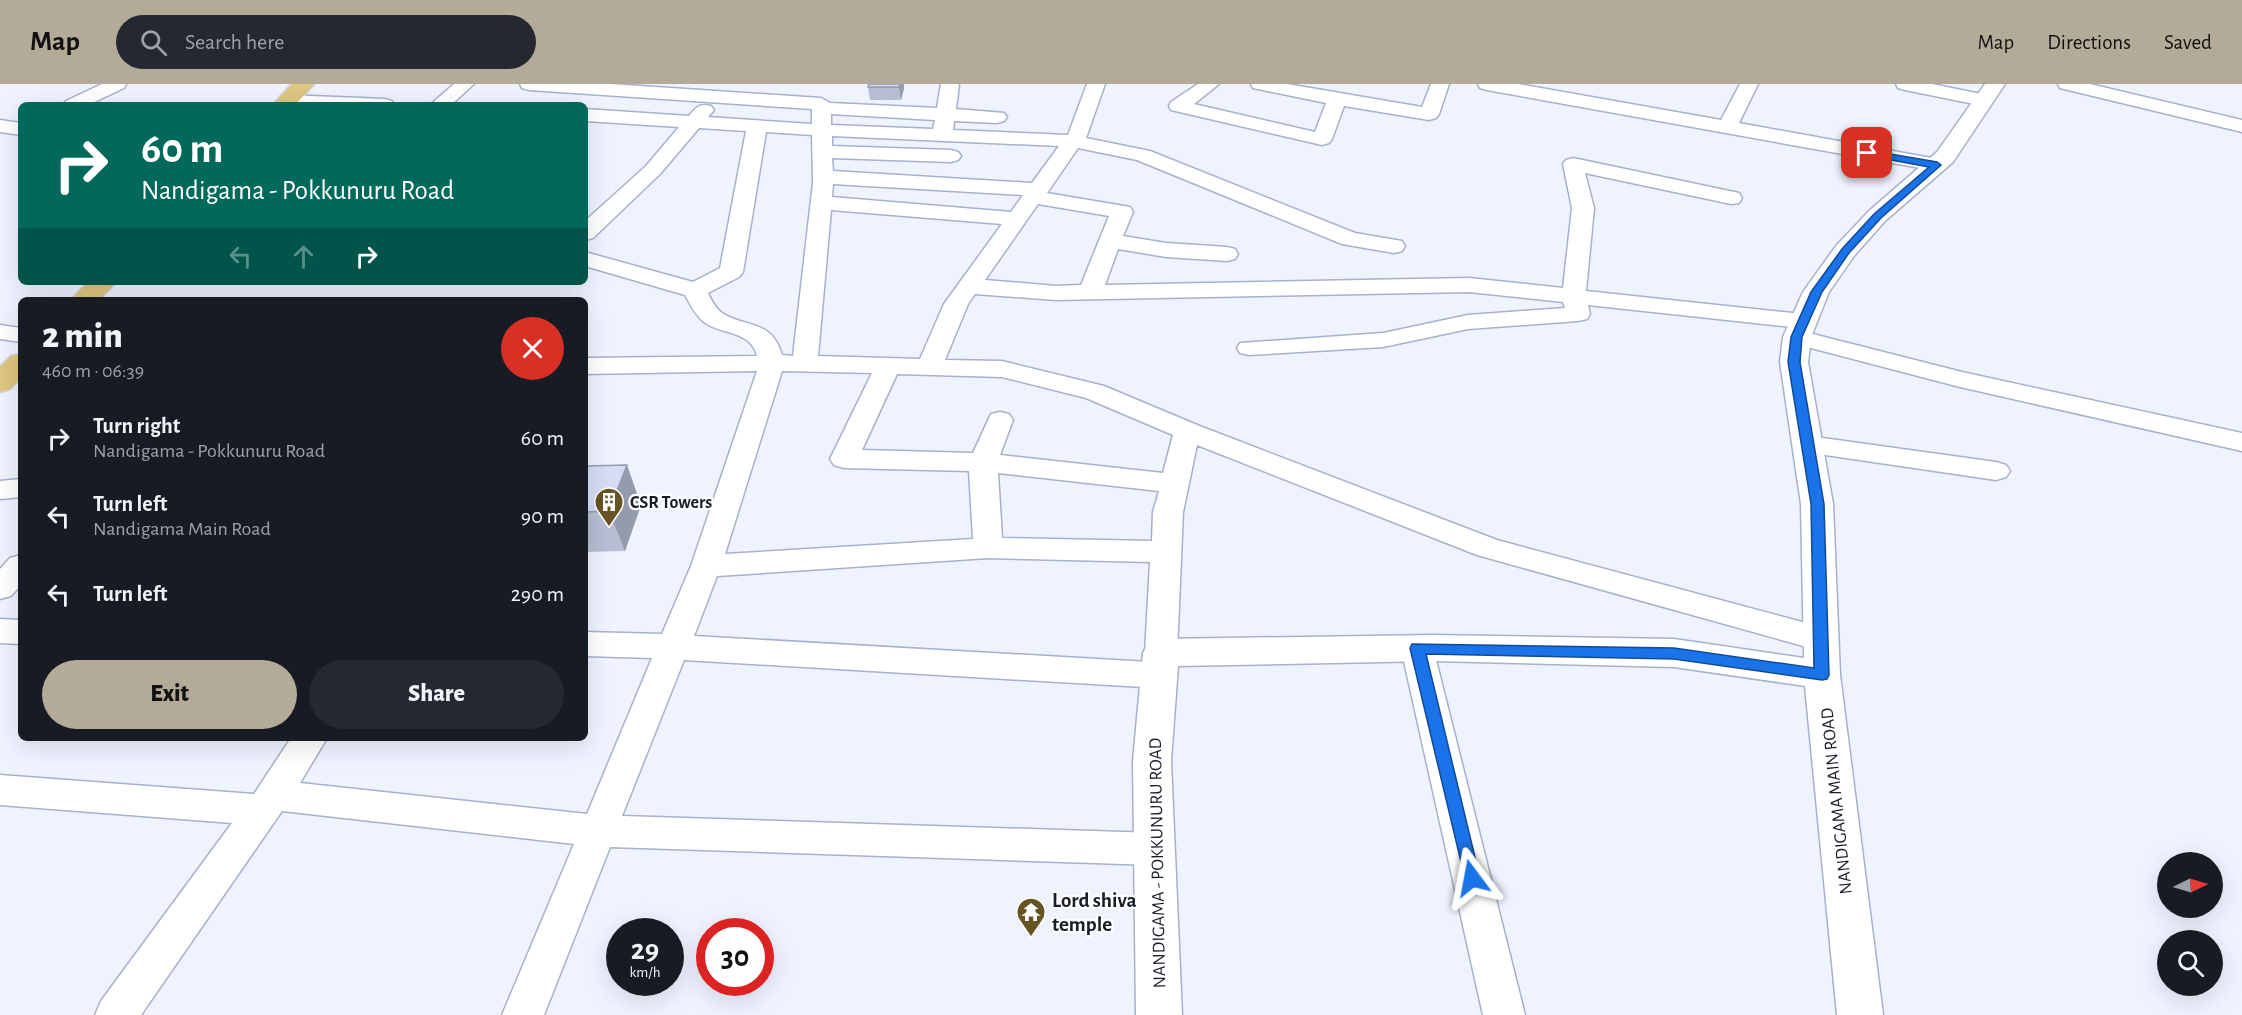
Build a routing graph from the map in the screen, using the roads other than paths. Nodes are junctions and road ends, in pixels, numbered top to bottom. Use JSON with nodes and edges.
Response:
{"nodes":[{"id":1,"x":117,"y":84,"type":"edge"},
{"id":2,"x":304,"y":84,"type":"edge"},
{"id":3,"x":465,"y":84,"type":"edge"},
{"id":4,"x":529,"y":84,"type":"edge"},
{"id":5,"x":950,"y":84,"type":"edge"},
{"id":6,"x":1096,"y":84,"type":"edge"},
{"id":7,"x":1210,"y":84,"type":"edge"},
{"id":8,"x":1260,"y":84,"type":"edge"},
{"id":9,"x":1440,"y":84,"type":"edge"},
{"id":10,"x":1487,"y":84,"type":"edge"},
{"id":11,"x":1749,"y":84,"type":"edge"},
{"id":12,"x":1905,"y":84,"type":"edge"},
{"id":13,"x":2067,"y":84,"type":"edge"},
{"id":14,"x":721,"y":90,"type":"edge"},
{"id":15,"x":1990,"y":92,"type":"edge"},
{"id":16,"x":1337,"y":100,"type":"junction"},
{"id":17,"x":79,"y":102,"type":"edge"},
{"id":18,"x":286,"y":102,"type":"edge"},
{"id":19,"x":443,"y":102,"type":"edge"},
{"id":20,"x":945,"y":114,"type":"junction"},
{"id":21,"x":588,"y":115,"type":"edge"},
{"id":22,"x":822,"y":115,"type":"edge"},
{"id":23,"x":1014,"y":118,"type":"dead end"},
{"id":24,"x":1060,"y":121,"type":"dead end"},
{"id":25,"x":694,"y":122,"type":"junction"},
{"id":26,"x":0,"y":126,"type":"edge"},
{"id":27,"x":757,"y":126,"type":"junction"},
{"id":28,"x":2242,"y":126,"type":"edge"},
{"id":29,"x":1727,"y":128,"type":"junction"},
{"id":30,"x":18,"y":129,"type":"edge"},
{"id":31,"x":1078,"y":132,"type":"junction"},
{"id":32,"x":942,"y":135,"type":"junction"},
{"id":33,"x":939,"y":156,"type":"junction"},
{"id":34,"x":972,"y":157,"type":"dead end"},
{"id":35,"x":1937,"y":165,"type":"junction"},
{"id":36,"x":823,"y":177,"type":"junction"},
{"id":37,"x":935,"y":184,"type":"junction"},
{"id":38,"x":1036,"y":193,"type":"junction"},
{"id":39,"x":1731,"y":198,"type":"dead end"},
{"id":40,"x":821,"y":203,"type":"junction"},
{"id":41,"x":931,"y":212,"type":"junction"},
{"id":42,"x":1017,"y":219,"type":"junction"},
{"id":43,"x":588,"y":230,"type":"edge"},
{"id":44,"x":1110,"y":241,"type":"junction"},
{"id":45,"x":1394,"y":246,"type":"dead end"},
{"id":46,"x":1227,"y":254,"type":"dead end"},
{"id":47,"x":588,"y":260,"type":"edge"},
{"id":48,"x":100,"y":285,"type":"edge"},
{"id":49,"x":969,"y":286,"type":"junction"},
{"id":50,"x":696,"y":290,"type":"junction"},
{"id":51,"x":1090,"y":292,"type":"junction"},
{"id":52,"x":87,"y":297,"type":"edge"},
{"id":53,"x":1574,"y":297,"type":"junction"},
{"id":54,"x":1799,"y":329,"type":"junction"},
{"id":55,"x":0,"y":332,"type":"edge"},
{"id":56,"x":18,"y":335,"type":"edge"},
{"id":57,"x":1250,"y":348,"type":"dead end"},
{"id":58,"x":772,"y":363,"type":"junction"},
{"id":59,"x":805,"y":363,"type":"junction"},
{"id":60,"x":18,"y":365,"type":"edge"},
{"id":61,"x":588,"y":366,"type":"edge"},
{"id":62,"x":888,"y":366,"type":"junction"},
{"id":63,"x":928,"y":367,"type":"junction"},
{"id":64,"x":0,"y":383,"type":"edge"},
{"id":65,"x":1000,"y":420,"type":"dead end"},
{"id":66,"x":1186,"y":431,"type":"junction"},
{"id":67,"x":2242,"y":442,"type":"edge"},
{"id":68,"x":1808,"y":444,"type":"junction"},
{"id":69,"x":982,"y":462,"type":"junction"},
{"id":70,"x":1996,"y":471,"type":"dead end"},
{"id":71,"x":1175,"y":484,"type":"junction"},
{"id":72,"x":18,"y":488,"type":"edge"},
{"id":73,"x":0,"y":490,"type":"edge"},
{"id":74,"x":988,"y":548,"type":"junction"},
{"id":75,"x":1166,"y":552,"type":"junction"},
{"id":76,"x":706,"y":566,"type":"junction"},
{"id":77,"x":18,"y":569,"type":"edge"},
{"id":78,"x":0,"y":588,"type":"edge"},
{"id":79,"x":0,"y":632,"type":"edge"},
{"id":80,"x":18,"y":632,"type":"edge"},
{"id":81,"x":588,"y":644,"type":"edge"},
{"id":82,"x":673,"y":647,"type":"junction"},
{"id":83,"x":1417,"y":648,"type":"junction"},
{"id":84,"x":1821,"y":657,"type":"junction"},
{"id":85,"x":1160,"y":664,"type":"junction"},
{"id":86,"x":308,"y":741,"type":"edge"},
{"id":87,"x":0,"y":790,"type":"edge"},
{"id":88,"x":267,"y":803,"type":"junction"},
{"id":89,"x":599,"y":831,"type":"junction"},
{"id":90,"x":1154,"y":849,"type":"junction"},
{"id":91,"x":117,"y":1015,"type":"edge"},
{"id":92,"x":523,"y":1015,"type":"edge"},
{"id":93,"x":1159,"y":1015,"type":"edge"},
{"id":94,"x":1504,"y":1015,"type":"edge"},
{"id":95,"x":1860,"y":1015,"type":"edge"}],
"edges":[{"from":1,"to":17,"type":"street"},
{"from":2,"to":18,"type":"main road"},
{"from":3,"to":19,"type":"street"},
{"from":4,"to":14,"type":"street"},
{"from":5,"to":20,"type":"street"},
{"from":6,"to":31,"type":"street"},
{"from":7,"to":16,"type":"street"},
{"from":8,"to":16,"type":"street"},
{"from":9,"to":16,"type":"street"},
{"from":10,"to":29,"type":"street"},
{"from":11,"to":29,"type":"street"},
{"from":12,"to":15,"type":"street"},
{"from":13,"to":28,"type":"street"},
{"from":14,"to":22,"type":"street"},
{"from":14,"to":25,"type":"street"},
{"from":15,"to":35,"type":"street","name":"NANDIGAMA MAIN ROAD"},
{"from":20,"to":22,"type":"street"},
{"from":20,"to":23,"type":"street"},
{"from":20,"to":32,"type":"street"},
{"from":21,"to":25,"type":"street"},
{"from":22,"to":27,"type":"street"},
{"from":22,"to":32,"type":"street"},
{"from":22,"to":33,"type":"street"},
{"from":22,"to":36,"type":"street"},
{"from":24,"to":31,"type":"street"},
{"from":25,"to":27,"type":"street"},
{"from":25,"to":43,"type":"street"},
{"from":26,"to":30,"type":"street"},
{"from":27,"to":50,"type":"street"},
{"from":29,"to":35,"type":"street"},
{"from":31,"to":32,"type":"street"},
{"from":31,"to":38,"type":"street"},
{"from":31,"to":45,"type":"street"},
{"from":32,"to":33,"type":"street"},
{"from":33,"to":34,"type":"street"},
{"from":33,"to":37,"type":"street"},
{"from":35,"to":54,"type":"street","name":"NANDIGAMA MAIN ROAD"},
{"from":36,"to":37,"type":"street"},
{"from":36,"to":40,"type":"street"},
{"from":37,"to":38,"type":"street"},
{"from":37,"to":41,"type":"street"},
{"from":38,"to":42,"type":"street"},
{"from":38,"to":44,"type":"street"},
{"from":39,"to":53,"type":"street"},
{"from":40,"to":41,"type":"street"},
{"from":40,"to":59,"type":"street"},
{"from":41,"to":42,"type":"street"},
{"from":42,"to":49,"type":"street"},
{"from":44,"to":46,"type":"street"},
{"from":44,"to":51,"type":"street"},
{"from":47,"to":50,"type":"street"},
{"from":48,"to":52,"type":"main road"},
{"from":49,"to":51,"type":"street"},
{"from":49,"to":63,"type":"street"},
{"from":50,"to":58,"type":"street"},
{"from":51,"to":53,"type":"street"},
{"from":53,"to":54,"type":"street"},
{"from":53,"to":57,"type":"street"},
{"from":54,"to":67,"type":"street"},
{"from":54,"to":68,"type":"street","name":"NANDIGAMA MAIN ROAD"},
{"from":55,"to":56,"type":"street"},
{"from":58,"to":59,"type":"street"},
{"from":58,"to":61,"type":"street"},
{"from":58,"to":76,"type":"street"},
{"from":59,"to":62,"type":"street"},
{"from":60,"to":64,"type":"main road"},
{"from":62,"to":63,"type":"street"},
{"from":62,"to":69,"type":"street"},
{"from":63,"to":66,"type":"street"},
{"from":65,"to":69,"type":"street"},
{"from":66,"to":71,"type":"street"},
{"from":66,"to":84,"type":"street"},
{"from":68,"to":70,"type":"street"},
{"from":68,"to":84,"type":"street","name":"NANDIGAMA MAIN ROAD"},
{"from":69,"to":71,"type":"street"},
{"from":69,"to":74,"type":"street"},
{"from":71,"to":75,"type":"street"},
{"from":72,"to":73,"type":"street"},
{"from":74,"to":75,"type":"street"},
{"from":74,"to":76,"type":"street"},
{"from":75,"to":85,"type":"street"},
{"from":76,"to":82,"type":"street"},
{"from":77,"to":78,"type":"street"},
{"from":79,"to":80,"type":"street"},
{"from":81,"to":82,"type":"street"},
{"from":82,"to":85,"type":"street"},
{"from":82,"to":89,"type":"street"},
{"from":83,"to":84,"type":"street"},
{"from":83,"to":85,"type":"street"},
{"from":83,"to":94,"type":"street"},
{"from":84,"to":95,"type":"street","name":"NANDIGAMA MAIN ROAD"},
{"from":85,"to":90,"type":"street","name":"NANDIGAMA - POKKUNURU ROAD"},
{"from":86,"to":88,"type":"street"},
{"from":87,"to":88,"type":"street"},
{"from":88,"to":89,"type":"street"},
{"from":88,"to":91,"type":"street"},
{"from":89,"to":90,"type":"street"},
{"from":89,"to":92,"type":"street"},
{"from":90,"to":93,"type":"street","name":"NANDIGAMA - POKKUNURU ROAD"}]}
